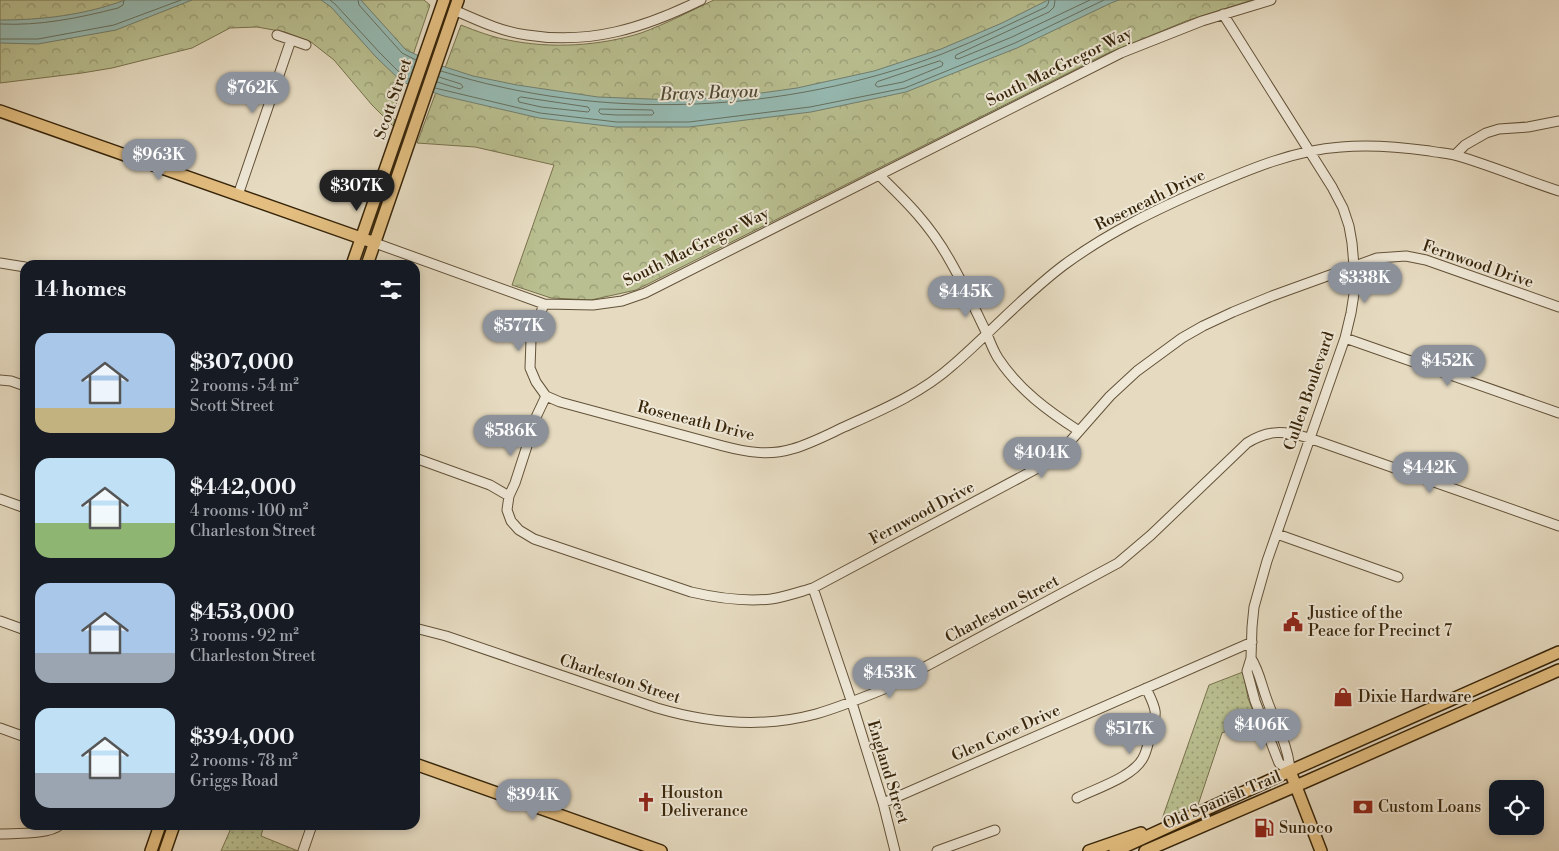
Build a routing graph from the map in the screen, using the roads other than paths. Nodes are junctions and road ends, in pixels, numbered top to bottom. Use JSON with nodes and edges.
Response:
{"nodes":[{"id":1,"x":700,"y":0,"type":"edge"},
{"id":2,"x":1271,"y":0,"type":"edge"},
{"id":3,"x":441,"y":1,"type":"edge"},
{"id":4,"x":456,"y":5,"type":"edge"},
{"id":5,"x":1223,"y":14,"type":"junction"},
{"id":6,"x":277,"y":35,"type":"dead end"},
{"id":7,"x":291,"y":40,"type":"junction"},
{"id":8,"x":306,"y":45,"type":"dead end"},
{"id":9,"x":0,"y":111,"type":"edge"},
{"id":10,"x":1559,"y":121,"type":"edge"},
{"id":11,"x":1310,"y":152,"type":"junction"},
{"id":12,"x":1455,"y":155,"type":"junction"},
{"id":13,"x":879,"y":175,"type":"junction"},
{"id":14,"x":1559,"y":191,"type":"edge"},
{"id":15,"x":238,"y":195,"type":"junction"},
{"id":16,"x":361,"y":238,"type":"junction"},
{"id":17,"x":375,"y":243,"type":"junction"},
{"id":18,"x":354,"y":260,"type":"edge"},
{"id":19,"x":369,"y":260,"type":"edge"},
{"id":20,"x":0,"y":263,"type":"edge"},
{"id":21,"x":1354,"y":266,"type":"junction"},
{"id":22,"x":20,"y":267,"type":"edge"},
{"id":23,"x":544,"y":304,"type":"junction"},
{"id":24,"x":1559,"y":307,"type":"edge"},
{"id":25,"x":987,"y":334,"type":"junction"},
{"id":26,"x":1345,"y":338,"type":"junction"},
{"id":27,"x":0,"y":380,"type":"edge"},
{"id":28,"x":20,"y":384,"type":"edge"},
{"id":29,"x":546,"y":396,"type":"junction"},
{"id":30,"x":1559,"y":413,"type":"edge"},
{"id":31,"x":1079,"y":431,"type":"junction"},
{"id":32,"x":1309,"y":438,"type":"junction"},
{"id":33,"x":420,"y":460,"type":"edge"},
{"id":34,"x":509,"y":496,"type":"junction"},
{"id":35,"x":0,"y":499,"type":"edge"},
{"id":36,"x":20,"y":506,"type":"edge"},
{"id":37,"x":1559,"y":526,"type":"edge"},
{"id":38,"x":1277,"y":534,"type":"junction"},
{"id":39,"x":1398,"y":577,"type":"dead end"},
{"id":40,"x":813,"y":588,"type":"junction"},
{"id":41,"x":0,"y":621,"type":"edge"},
{"id":42,"x":20,"y":628,"type":"edge"},
{"id":43,"x":420,"y":629,"type":"edge"},
{"id":44,"x":1252,"y":642,"type":"junction"},
{"id":45,"x":1559,"y":652,"type":"edge"},
{"id":46,"x":1559,"y":670,"type":"edge"},
{"id":47,"x":1146,"y":688,"type":"junction"},
{"id":48,"x":1476,"y":688,"type":"junction"},
{"id":49,"x":852,"y":702,"type":"junction"},
{"id":50,"x":1482,"y":704,"type":"junction"},
{"id":51,"x":0,"y":728,"type":"edge"},
{"id":52,"x":1384,"y":729,"type":"junction"},
{"id":53,"x":20,"y":735,"type":"edge"},
{"id":54,"x":1390,"y":744,"type":"junction"},
{"id":55,"x":420,"y":766,"type":"edge"},
{"id":56,"x":1290,"y":771,"type":"junction"},
{"id":57,"x":1295,"y":786,"type":"junction"},
{"id":58,"x":1077,"y":798,"type":"dead end"},
{"id":59,"x":883,"y":803,"type":"junction"},
{"id":60,"x":1166,"y":827,"type":"junction"},
{"id":61,"x":50,"y":830,"type":"edge"},
{"id":62,"x":158,"y":830,"type":"edge"},
{"id":63,"x":172,"y":830,"type":"edge"},
{"id":64,"x":310,"y":830,"type":"edge"},
{"id":65,"x":994,"y":830,"type":"dead end"},
{"id":66,"x":0,"y":834,"type":"edge"},
{"id":67,"x":1174,"y":838,"type":"junction"},
{"id":68,"x":1162,"y":844,"type":"junction"},
{"id":69,"x":151,"y":851,"type":"edge"},
{"id":70,"x":165,"y":851,"type":"edge"},
{"id":71,"x":303,"y":851,"type":"edge"},
{"id":72,"x":661,"y":851,"type":"edge"},
{"id":73,"x":895,"y":851,"type":"edge"},
{"id":74,"x":937,"y":851,"type":"edge"},
{"id":75,"x":1089,"y":851,"type":"edge"},
{"id":76,"x":1115,"y":851,"type":"edge"},
{"id":77,"x":1145,"y":851,"type":"edge"},
{"id":78,"x":1153,"y":851,"type":"edge"},
{"id":79,"x":1321,"y":851,"type":"edge"}],
"edges":[{"from":1,"to":4,"type":"street"},
{"from":2,"to":5,"type":"street","name":"South MacGregor Way"},
{"from":3,"to":4,"type":"main road"},
{"from":3,"to":16,"type":"main road","name":"Scott Street"},
{"from":4,"to":17,"type":"main road","name":"Scott Street"},
{"from":5,"to":11,"type":"street","name":"Cullen Boulevard"},
{"from":5,"to":13,"type":"street","name":"South MacGregor Way"},
{"from":6,"to":7,"type":"street"},
{"from":7,"to":8,"type":"street"},
{"from":7,"to":15,"type":"street"},
{"from":9,"to":15,"type":"main road","name":"South MacGregor Way"},
{"from":10,"to":12,"type":"street"},
{"from":11,"to":12,"type":"street","name":"Roseneath Drive"},
{"from":11,"to":21,"type":"street","name":"Cullen Boulevard"},
{"from":11,"to":25,"type":"street","name":"Roseneath Drive"},
{"from":12,"to":14,"type":"street","name":"Roseneath Drive"},
{"from":13,"to":23,"type":"street","name":"South MacGregor Way"},
{"from":13,"to":25,"type":"street"},
{"from":15,"to":16,"type":"main road","name":"South MacGregor Way"},
{"from":16,"to":17,"type":"main road","name":"South MacGregor Way"},
{"from":16,"to":18,"type":"main road","name":"Scott Street"},
{"from":17,"to":19,"type":"main road","name":"Scott Street"},
{"from":17,"to":23,"type":"street","name":"South MacGregor Way"},
{"from":20,"to":22,"type":"street"},
{"from":21,"to":24,"type":"street","name":"Fernwood Drive"},
{"from":21,"to":26,"type":"street","name":"Cullen Boulevard"},
{"from":21,"to":31,"type":"street","name":"Fernwood Drive"},
{"from":23,"to":29,"type":"street"},
{"from":25,"to":29,"type":"street","name":"Roseneath Drive"},
{"from":25,"to":31,"type":"street"},
{"from":26,"to":30,"type":"street"},
{"from":26,"to":32,"type":"street","name":"Cullen Boulevard"},
{"from":27,"to":28,"type":"street"},
{"from":29,"to":34,"type":"street"},
{"from":31,"to":40,"type":"street","name":"Fernwood Drive"},
{"from":32,"to":37,"type":"street","name":"Charleston Street"},
{"from":32,"to":38,"type":"street","name":"Cullen Boulevard"},
{"from":32,"to":49,"type":"street","name":"Charleston Street"},
{"from":33,"to":34,"type":"street"},
{"from":34,"to":40,"type":"street","name":"Fernwood Drive"},
{"from":35,"to":36,"type":"street"},
{"from":38,"to":39,"type":"street"},
{"from":38,"to":44,"type":"street","name":"Cullen Boulevard"},
{"from":40,"to":49,"type":"street","name":"England Street"},
{"from":41,"to":42,"type":"street"},
{"from":43,"to":49,"type":"street","name":"Charleston Street"},
{"from":44,"to":47,"type":"street","name":"Glen Cove Drive"},
{"from":44,"to":56,"type":"street","name":"Cullen Boulevard"},
{"from":45,"to":48,"type":"main road","name":"Old Spanish Trail"},
{"from":46,"to":50,"type":"main road","name":"Old Spanish Trail"},
{"from":47,"to":58,"type":"street"},
{"from":47,"to":59,"type":"street","name":"Glen Cove Drive"},
{"from":48,"to":50,"type":"main road"},
{"from":48,"to":52,"type":"main road","name":"Old Spanish Trail"},
{"from":49,"to":59,"type":"street","name":"England Street"},
{"from":50,"to":54,"type":"main road","name":"Old Spanish Trail"},
{"from":51,"to":53,"type":"street"},
{"from":52,"to":54,"type":"main road"},
{"from":52,"to":56,"type":"main road","name":"Old Spanish Trail"},
{"from":54,"to":57,"type":"main road","name":"Old Spanish Trail"},
{"from":55,"to":72,"type":"main road"},
{"from":56,"to":57,"type":"main road","name":"Cullen Boulevard"},
{"from":56,"to":60,"type":"main road","name":"Old Spanish Trail"},
{"from":57,"to":67,"type":"main road","name":"Old Spanish Trail"},
{"from":57,"to":79,"type":"main road","name":"Cullen Boulevard"},
{"from":59,"to":73,"type":"street","name":"England Street"},
{"from":60,"to":67,"type":"main road"},
{"from":60,"to":75,"type":"main road"},
{"from":60,"to":76,"type":"main road","name":"Old Spanish Trail"},
{"from":61,"to":66,"type":"street"},
{"from":62,"to":69,"type":"main road"},
{"from":63,"to":70,"type":"main road"},
{"from":64,"to":71,"type":"street"},
{"from":65,"to":74,"type":"street"},
{"from":67,"to":68,"type":"main road","name":"Old Spanish Trail"},
{"from":68,"to":77,"type":"main road","name":"Old Spanish Trail"},
{"from":68,"to":78,"type":"main road"}]}
